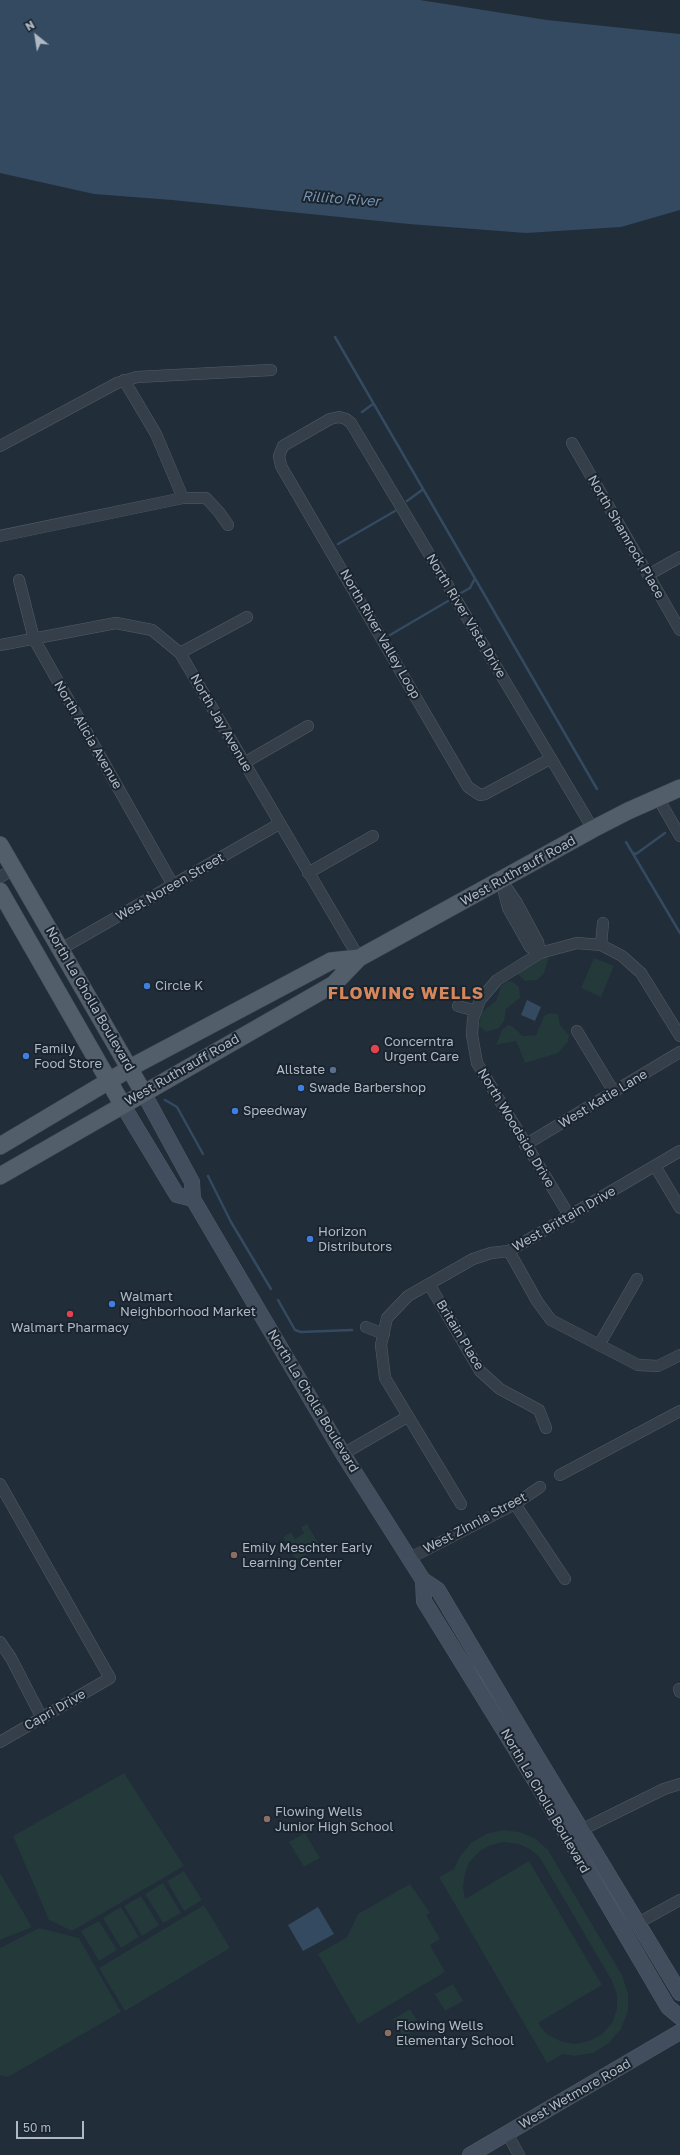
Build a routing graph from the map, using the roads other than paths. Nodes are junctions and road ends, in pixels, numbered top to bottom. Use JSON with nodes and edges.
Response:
{"nodes":[{"id":1,"x":271,"y":370,"type":"dead end"},
{"id":2,"x":124,"y":380,"type":"junction"},
{"id":3,"x":330,"y":419,"type":"joint"},
{"id":4,"x":572,"y":443,"type":"dead end"},
{"id":5,"x":0,"y":446,"type":"edge"},
{"id":6,"x":183,"y":498,"type":"junction"},
{"id":7,"x":228,"y":525,"type":"dead end"},
{"id":8,"x":0,"y":536,"type":"edge"},
{"id":9,"x":680,"y":557,"type":"edge"},
{"id":10,"x":648,"y":575,"type":"junction"},
{"id":11,"x":19,"y":580,"type":"dead end"},
{"id":12,"x":247,"y":617,"type":"dead end"},
{"id":13,"x":680,"y":630,"type":"edge"},
{"id":14,"x":34,"y":639,"type":"junction"},
{"id":15,"x":0,"y":645,"type":"edge"},
{"id":16,"x":180,"y":653,"type":"junction"},
{"id":17,"x":308,"y":726,"type":"dead end"},
{"id":18,"x":550,"y":758,"type":"junction"},
{"id":19,"x":244,"y":763,"type":"junction"},
{"id":20,"x":680,"y":788,"type":"edge"},
{"id":21,"x":658,"y":798,"type":"junction"},
{"id":22,"x":279,"y":824,"type":"junction"},
{"id":23,"x":593,"y":829,"type":"junction"},
{"id":24,"x":373,"y":836,"type":"dead end"},
{"id":25,"x":680,"y":836,"type":"edge"},
{"id":26,"x":0,"y":845,"type":"edge"},
{"id":27,"x":7,"y":873,"type":"edge"},
{"id":28,"x":308,"y":873,"type":"junction"},
{"id":29,"x":501,"y":880,"type":"junction"},
{"id":30,"x":173,"y":885,"type":"junction"},
{"id":31,"x":0,"y":891,"type":"edge"},
{"id":32,"x":604,"y":923,"type":"dead end"},
{"id":33,"x":600,"y":945,"type":"junction"},
{"id":34,"x":60,"y":949,"type":"junction"},
{"id":35,"x":540,"y":953,"type":"junction"},
{"id":36,"x":359,"y":958,"type":"junction"},
{"id":37,"x":458,"y":1006,"type":"dead end"},
{"id":38,"x":476,"y":1011,"type":"junction"},
{"id":39,"x":577,"y":1030,"type":"dead end"},
{"id":40,"x":680,"y":1036,"type":"edge"},
{"id":41,"x":680,"y":1052,"type":"edge"},
{"id":42,"x":130,"y":1069,"type":"junction"},
{"id":43,"x":109,"y":1081,"type":"junction"},
{"id":44,"x":143,"y":1092,"type":"junction"},
{"id":45,"x":614,"y":1092,"type":"junction"},
{"id":46,"x":122,"y":1104,"type":"junction"},
{"id":47,"x":525,"y":1145,"type":"junction"},
{"id":48,"x":0,"y":1146,"type":"edge"},
{"id":49,"x":680,"y":1151,"type":"edge"},
{"id":50,"x":656,"y":1166,"type":"junction"},
{"id":51,"x":0,"y":1176,"type":"edge"},
{"id":52,"x":193,"y":1200,"type":"junction"},
{"id":53,"x":680,"y":1208,"type":"edge"},
{"id":54,"x":570,"y":1217,"type":"junction"},
{"id":55,"x":509,"y":1251,"type":"junction"},
{"id":56,"x":637,"y":1279,"type":"dead end"},
{"id":57,"x":429,"y":1284,"type":"junction"},
{"id":58,"x":366,"y":1327,"type":"dead end"},
{"id":59,"x":384,"y":1334,"type":"junction"},
{"id":60,"x":599,"y":1345,"type":"junction"},
{"id":61,"x":680,"y":1355,"type":"edge"},
{"id":62,"x":680,"y":1411,"type":"edge"},
{"id":63,"x":407,"y":1417,"type":"junction"},
{"id":64,"x":546,"y":1428,"type":"dead end"},
{"id":65,"x":343,"y":1454,"type":"junction"},
{"id":66,"x":560,"y":1475,"type":"dead end"},
{"id":67,"x":0,"y":1484,"type":"edge"},
{"id":68,"x":540,"y":1487,"type":"dead end"},
{"id":69,"x":4,"y":1501,"type":"edge"},
{"id":70,"x":461,"y":1504,"type":"dead end"},
{"id":71,"x":515,"y":1504,"type":"junction"},
{"id":72,"x":410,"y":1558,"type":"junction"},
{"id":73,"x":565,"y":1579,"type":"dead end"},
{"id":74,"x":424,"y":1580,"type":"junction"},
{"id":75,"x":0,"y":1642,"type":"edge"},
{"id":76,"x":11,"y":1658,"type":"junction"},
{"id":77,"x":0,"y":1662,"type":"edge"},
{"id":78,"x":42,"y":1718,"type":"junction"},
{"id":79,"x":0,"y":1742,"type":"edge"},
{"id":80,"x":680,"y":1784,"type":"edge"},
{"id":81,"x":582,"y":1829,"type":"junction"},
{"id":82,"x":567,"y":1838,"type":"junction"},
{"id":83,"x":680,"y":1900,"type":"edge"},
{"id":84,"x":638,"y":1923,"type":"junction"},
{"id":85,"x":680,"y":1993,"type":"edge"},
{"id":86,"x":680,"y":2017,"type":"edge"},
{"id":87,"x":680,"y":2032,"type":"edge"},
{"id":88,"x":507,"y":2133,"type":"junction"},
{"id":89,"x":470,"y":2155,"type":"edge"},
{"id":90,"x":519,"y":2155,"type":"edge"}],
"edges":[{"from":1,"to":2,"type":"street"},
{"from":2,"to":5,"type":"street"},
{"from":2,"to":6,"type":"street"},
{"from":3,"to":18,"type":"street","name":"North River Vista Drive"},
{"from":3,"to":18,"type":"street","name":"North River Valley Loop"},
{"from":4,"to":10,"type":"street","name":"North Shamrock Place"},
{"from":6,"to":7,"type":"street"},
{"from":6,"to":8,"type":"street"},
{"from":9,"to":10,"type":"street"},
{"from":10,"to":13,"type":"street","name":"North Shamrock Place"},
{"from":11,"to":14,"type":"street","name":"North Alicia Avenue"},
{"from":12,"to":16,"type":"street"},
{"from":14,"to":15,"type":"street","name":"North Jay Avenue"},
{"from":14,"to":16,"type":"street","name":"North Jay Avenue"},
{"from":14,"to":30,"type":"street","name":"North Alicia Avenue"},
{"from":16,"to":19,"type":"street","name":"North Jay Avenue"},
{"from":17,"to":19,"type":"street"},
{"from":18,"to":23,"type":"street","name":"North River Vista Drive"},
{"from":19,"to":22,"type":"street","name":"North Jay Avenue"},
{"from":20,"to":21,"type":"main road","name":"West Ruthrauff Road"},
{"from":21,"to":23,"type":"main road","name":"West Ruthrauff Road"},
{"from":21,"to":25,"type":"street"},
{"from":22,"to":28,"type":"street","name":"North Jay Avenue"},
{"from":22,"to":30,"type":"street","name":"West Noreen Street"},
{"from":23,"to":29,"type":"main road","name":"West Ruthrauff Road"},
{"from":24,"to":28,"type":"street"},
{"from":26,"to":27,"type":"main road","name":"North La Cholla Boulevard"},
{"from":27,"to":34,"type":"main road","name":"North La Cholla Boulevard"},
{"from":28,"to":36,"type":"street","name":"North Jay Avenue"},
{"from":29,"to":35,"type":"street"},
{"from":29,"to":36,"type":"main road","name":"West Ruthrauff Road"},
{"from":30,"to":34,"type":"street","name":"West Noreen Street"},
{"from":31,"to":43,"type":"main road","name":"North La Cholla Boulevard"},
{"from":32,"to":33,"type":"street"},
{"from":33,"to":35,"type":"street","name":"North Woodside Drive"},
{"from":33,"to":40,"type":"street"},
{"from":34,"to":42,"type":"main road","name":"North La Cholla Boulevard"},
{"from":35,"to":38,"type":"street","name":"North Woodside Drive"},
{"from":36,"to":42,"type":"main road","name":"West Ruthrauff Road"},
{"from":36,"to":44,"type":"main road","name":"West Ruthrauff Road"},
{"from":37,"to":38,"type":"street"},
{"from":38,"to":47,"type":"street","name":"North Woodside Drive"},
{"from":39,"to":45,"type":"street"},
{"from":41,"to":45,"type":"street","name":"West Katie Lane"},
{"from":42,"to":43,"type":"main road","name":"West Ruthrauff Road"},
{"from":42,"to":44,"type":"main road","name":"North La Cholla Boulevard"},
{"from":43,"to":46,"type":"main road","name":"North La Cholla Boulevard"},
{"from":43,"to":48,"type":"main road","name":"West Ruthrauff Road"},
{"from":44,"to":46,"type":"main road","name":"West Ruthrauff Road"},
{"from":44,"to":52,"type":"street","name":"North La Cholla Boulevard"},
{"from":45,"to":47,"type":"street","name":"West Katie Lane"},
{"from":46,"to":51,"type":"main road","name":"West Ruthrauff Road"},
{"from":46,"to":52,"type":"street","name":"North La Cholla Boulevard"},
{"from":47,"to":54,"type":"street","name":"North Woodside Drive"},
{"from":49,"to":50,"type":"street","name":"West Brittain Drive"},
{"from":50,"to":53,"type":"street"},
{"from":50,"to":54,"type":"street","name":"West Brittain Drive"},
{"from":52,"to":65,"type":"street","name":"North La Cholla Boulevard"},
{"from":54,"to":55,"type":"street","name":"West Brittain Drive"},
{"from":55,"to":57,"type":"street","name":"West Brittain Drive"},
{"from":55,"to":60,"type":"street"},
{"from":56,"to":60,"type":"street"},
{"from":57,"to":59,"type":"street","name":"West Brittain Drive"},
{"from":57,"to":64,"type":"street","name":"Britain Place"},
{"from":58,"to":59,"type":"street"},
{"from":59,"to":63,"type":"street"},
{"from":60,"to":61,"type":"street"},
{"from":62,"to":66,"type":"street"},
{"from":63,"to":65,"type":"street"},
{"from":63,"to":70,"type":"street"},
{"from":65,"to":72,"type":"street","name":"North La Cholla Boulevard"},
{"from":67,"to":69,"type":"street"},
{"from":68,"to":71,"type":"street","name":"West Zinnia Street"},
{"from":69,"to":78,"type":"street","name":"Capri Drive"},
{"from":71,"to":72,"type":"street","name":"West Zinnia Street"},
{"from":71,"to":73,"type":"street"},
{"from":72,"to":74,"type":"street","name":"North La Cholla Boulevard"},
{"from":74,"to":81,"type":"street","name":"North La Cholla Boulevard"},
{"from":74,"to":82,"type":"street","name":"North La Cholla Boulevard"},
{"from":75,"to":76,"type":"street"},
{"from":76,"to":77,"type":"street"},
{"from":76,"to":78,"type":"street"},
{"from":78,"to":79,"type":"street","name":"Capri Drive"},
{"from":80,"to":81,"type":"street"},
{"from":81,"to":82,"type":"street"},
{"from":81,"to":84,"type":"street","name":"North La Cholla Boulevard"},
{"from":82,"to":86,"type":"street","name":"North La Cholla Boulevard"},
{"from":83,"to":84,"type":"street"},
{"from":84,"to":85,"type":"street","name":"North La Cholla Boulevard"},
{"from":87,"to":88,"type":"street","name":"West Wetmore Road"},
{"from":88,"to":89,"type":"street","name":"West Wetmore Road"},
{"from":88,"to":90,"type":"street"}]}
